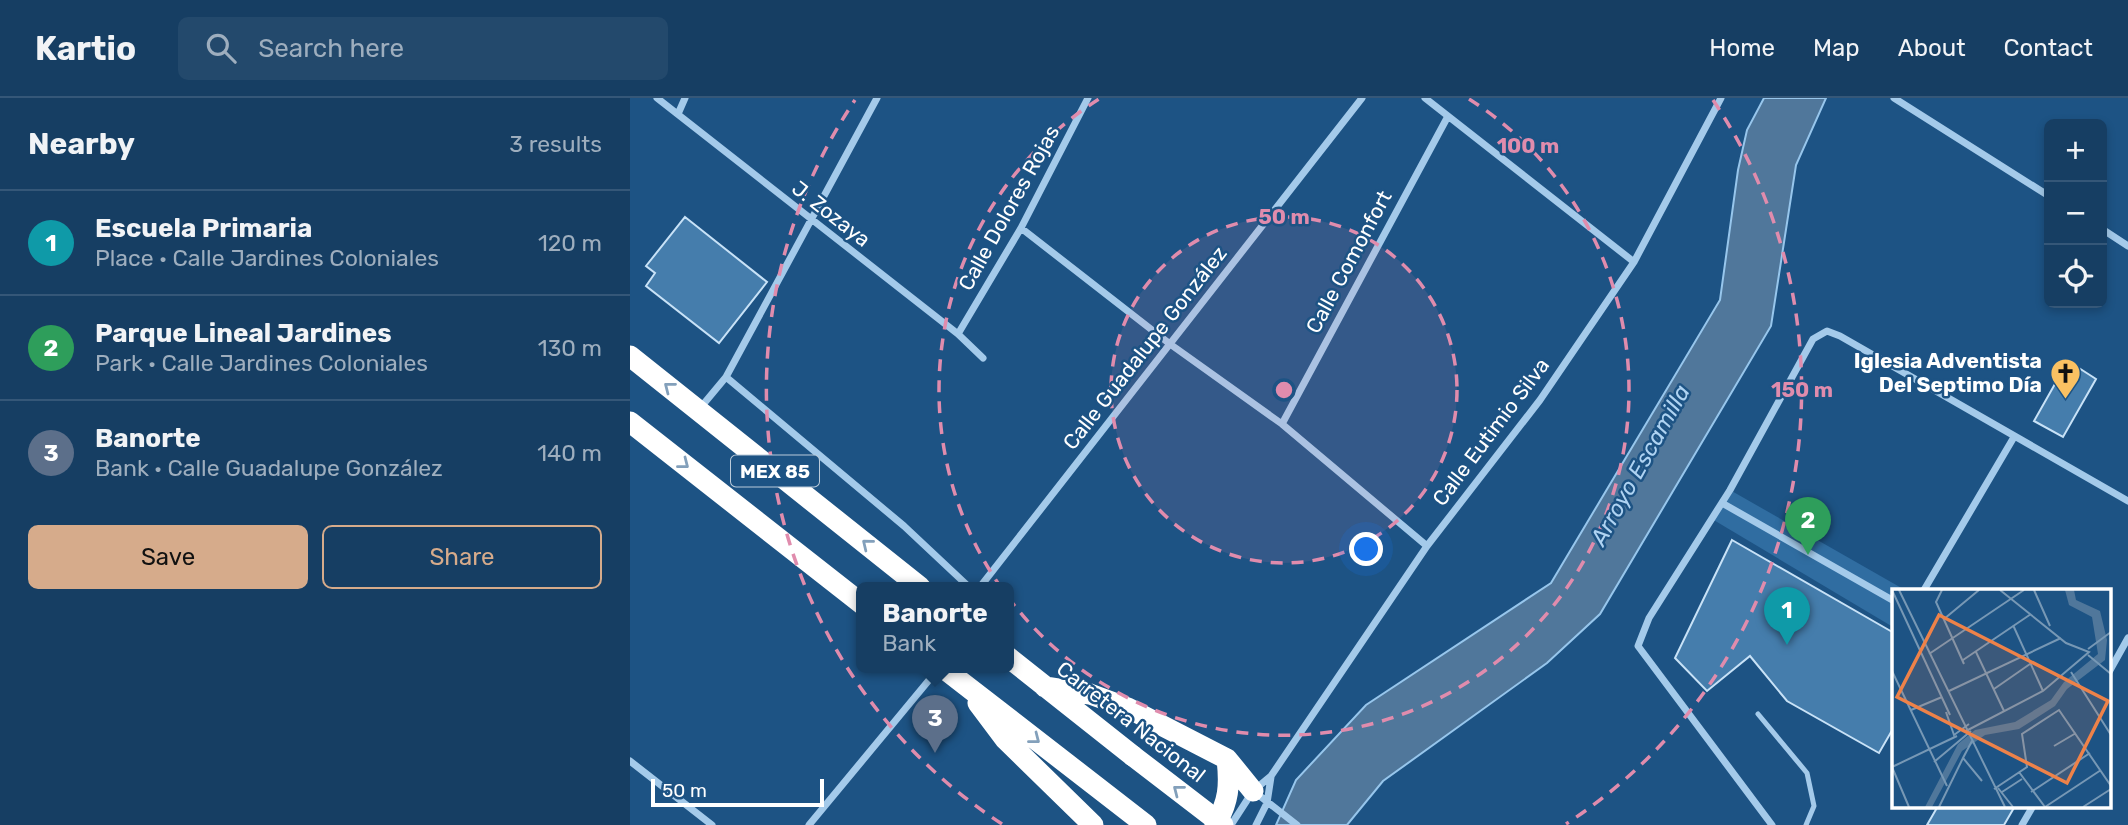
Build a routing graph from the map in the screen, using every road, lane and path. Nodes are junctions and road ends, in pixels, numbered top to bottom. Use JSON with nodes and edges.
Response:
{"nodes":[{"id":1,"x":657,"y":98,"type":"edge"},
{"id":2,"x":685,"y":98,"type":"edge"},
{"id":3,"x":877,"y":98,"type":"edge"},
{"id":4,"x":1088,"y":98,"type":"edge"},
{"id":5,"x":1362,"y":98,"type":"edge"},
{"id":6,"x":1425,"y":98,"type":"edge"},
{"id":7,"x":1721,"y":98,"type":"edge"},
{"id":8,"x":1894,"y":98,"type":"edge"},
{"id":9,"x":678,"y":114,"type":"junction"},
{"id":10,"x":1447,"y":118,"type":"junction"},
{"id":11,"x":2044,"y":193,"type":"edge"},
{"id":12,"x":811,"y":220,"type":"junction"},
{"id":13,"x":1021,"y":228,"type":"junction"},
{"id":14,"x":2107,"y":232,"type":"edge"},
{"id":15,"x":2128,"y":246,"type":"edge"},
{"id":16,"x":1634,"y":262,"type":"junction"},
{"id":17,"x":958,"y":334,"type":"junction"},
{"id":18,"x":1170,"y":344,"type":"junction"},
{"id":19,"x":630,"y":356,"type":"edge"},
{"id":20,"x":983,"y":358,"type":"dead end"},
{"id":21,"x":726,"y":377,"type":"junction"},
{"id":22,"x":699,"y":411,"type":"junction"},
{"id":23,"x":630,"y":422,"type":"edge"},
{"id":24,"x":1282,"y":424,"type":"junction"},
{"id":25,"x":2014,"y":437,"type":"junction"},
{"id":26,"x":2128,"y":501,"type":"edge"},
{"id":27,"x":1722,"y":503,"type":"junction"},
{"id":28,"x":1427,"y":545,"type":"junction"},
{"id":29,"x":914,"y":582,"type":"edge"},
{"id":30,"x":964,"y":582,"type":"edge"},
{"id":31,"x":984,"y":582,"type":"edge"},
{"id":32,"x":1925,"y":589,"type":"edge"},
{"id":33,"x":856,"y":599,"type":"edge"},
{"id":34,"x":1892,"y":600,"type":"edge"},
{"id":35,"x":2128,"y":638,"type":"edge"},
{"id":36,"x":1014,"y":661,"type":"edge"},
{"id":37,"x":2110,"y":670,"type":"edge"},
{"id":38,"x":936,"y":673,"type":"edge"},
{"id":39,"x":949,"y":673,"type":"edge"},
{"id":40,"x":1045,"y":687,"type":"junction"},
{"id":41,"x":970,"y":689,"type":"junction"},
{"id":42,"x":1758,"y":714,"type":"dead end"},
{"id":43,"x":1227,"y":759,"type":"junction"},
{"id":44,"x":630,"y":761,"type":"edge"},
{"id":45,"x":1271,"y":776,"type":"junction"},
{"id":46,"x":1264,"y":800,"type":"junction"},
{"id":47,"x":2032,"y":808,"type":"edge"},
{"id":48,"x":712,"y":825,"type":"edge"},
{"id":49,"x":809,"y":825,"type":"edge"},
{"id":50,"x":1093,"y":825,"type":"edge"},
{"id":51,"x":1146,"y":825,"type":"edge"},
{"id":52,"x":1215,"y":825,"type":"edge"},
{"id":53,"x":1223,"y":825,"type":"edge"},
{"id":54,"x":1231,"y":825,"type":"edge"},
{"id":55,"x":1256,"y":825,"type":"edge"},
{"id":56,"x":1297,"y":825,"type":"edge"},
{"id":57,"x":1772,"y":825,"type":"edge"},
{"id":58,"x":1806,"y":825,"type":"edge"},
{"id":59,"x":2022,"y":825,"type":"edge"}],
"edges":[{"from":1,"to":9,"type":"street","name":"J. Zozaya"},
{"from":2,"to":9,"type":"street"},
{"from":3,"to":12,"type":"street"},
{"from":4,"to":13,"type":"street","name":"Calle Dolores Rojas"},
{"from":5,"to":18,"type":"street","name":"Calle Guadalupe González"},
{"from":6,"to":10,"type":"street"},
{"from":7,"to":16,"type":"street","name":"Calle Eutimio Silva"},
{"from":8,"to":11,"type":"street"},
{"from":9,"to":12,"type":"street","name":"J. Zozaya"},
{"from":10,"to":16,"type":"street"},
{"from":10,"to":24,"type":"street","name":"Calle Comonfort"},
{"from":12,"to":17,"type":"street","name":"J. Zozaya"},
{"from":12,"to":21,"type":"street"},
{"from":13,"to":17,"type":"street","name":"Calle Dolores Rojas"},
{"from":13,"to":18,"type":"street"},
{"from":14,"to":15,"type":"street"},
{"from":16,"to":28,"type":"street","name":"Calle Eutimio Silva"},
{"from":17,"to":20,"type":"street","name":"J. Zozaya"},
{"from":18,"to":24,"type":"street"},
{"from":18,"to":31,"type":"street","name":"Calle Guadalupe González"},
{"from":22,"to":19,"type":"highway","number":"MEX 85","one_way":true},
{"from":21,"to":22,"type":"street"},
{"from":21,"to":30,"type":"street"},
{"from":29,"to":22,"type":"highway","number":"MEX 85","one_way":true},
{"from":23,"to":33,"type":"highway","number":"MEX 85","one_way":true},
{"from":24,"to":28,"type":"street"},
{"from":25,"to":26,"type":"street"},
{"from":25,"to":27,"type":"street"},
{"from":25,"to":32,"type":"street"},
{"from":27,"to":34,"type":"street"},
{"from":27,"to":57,"type":"street"},
{"from":28,"to":45,"type":"street","name":"Calle Eutimio Silva"},
{"from":35,"to":37,"type":"street"},
{"from":36,"to":40,"type":"highway","name":"Carretera Nacional"},
{"from":38,"to":49,"type":"street"},
{"from":39,"to":41,"type":"highway"},
{"from":40,"to":43,"type":"highway"},
{"from":53,"to":40,"type":"highway","name":"Carretera Nacional","one_way":true,"bridge":true},
{"from":41,"to":50,"type":"highway"},
{"from":41,"to":51,"type":"highway","one_way":true},
{"from":42,"to":58,"type":"lane"},
{"from":43,"to":46,"type":"highway"},
{"from":43,"to":52,"type":"highway"},
{"from":44,"to":48,"type":"street"},
{"from":45,"to":46,"type":"street","name":"Calle Eutimio Silva"},
{"from":45,"to":46,"type":"street","name":"Calle Eutimio Silva"},
{"from":46,"to":54,"type":"street","name":"Calle Eutimio Silva"},
{"from":46,"to":55,"type":"street","name":"Calle Eutimio Silva"},
{"from":46,"to":56,"type":"street"},
{"from":47,"to":59,"type":"street"}]}
